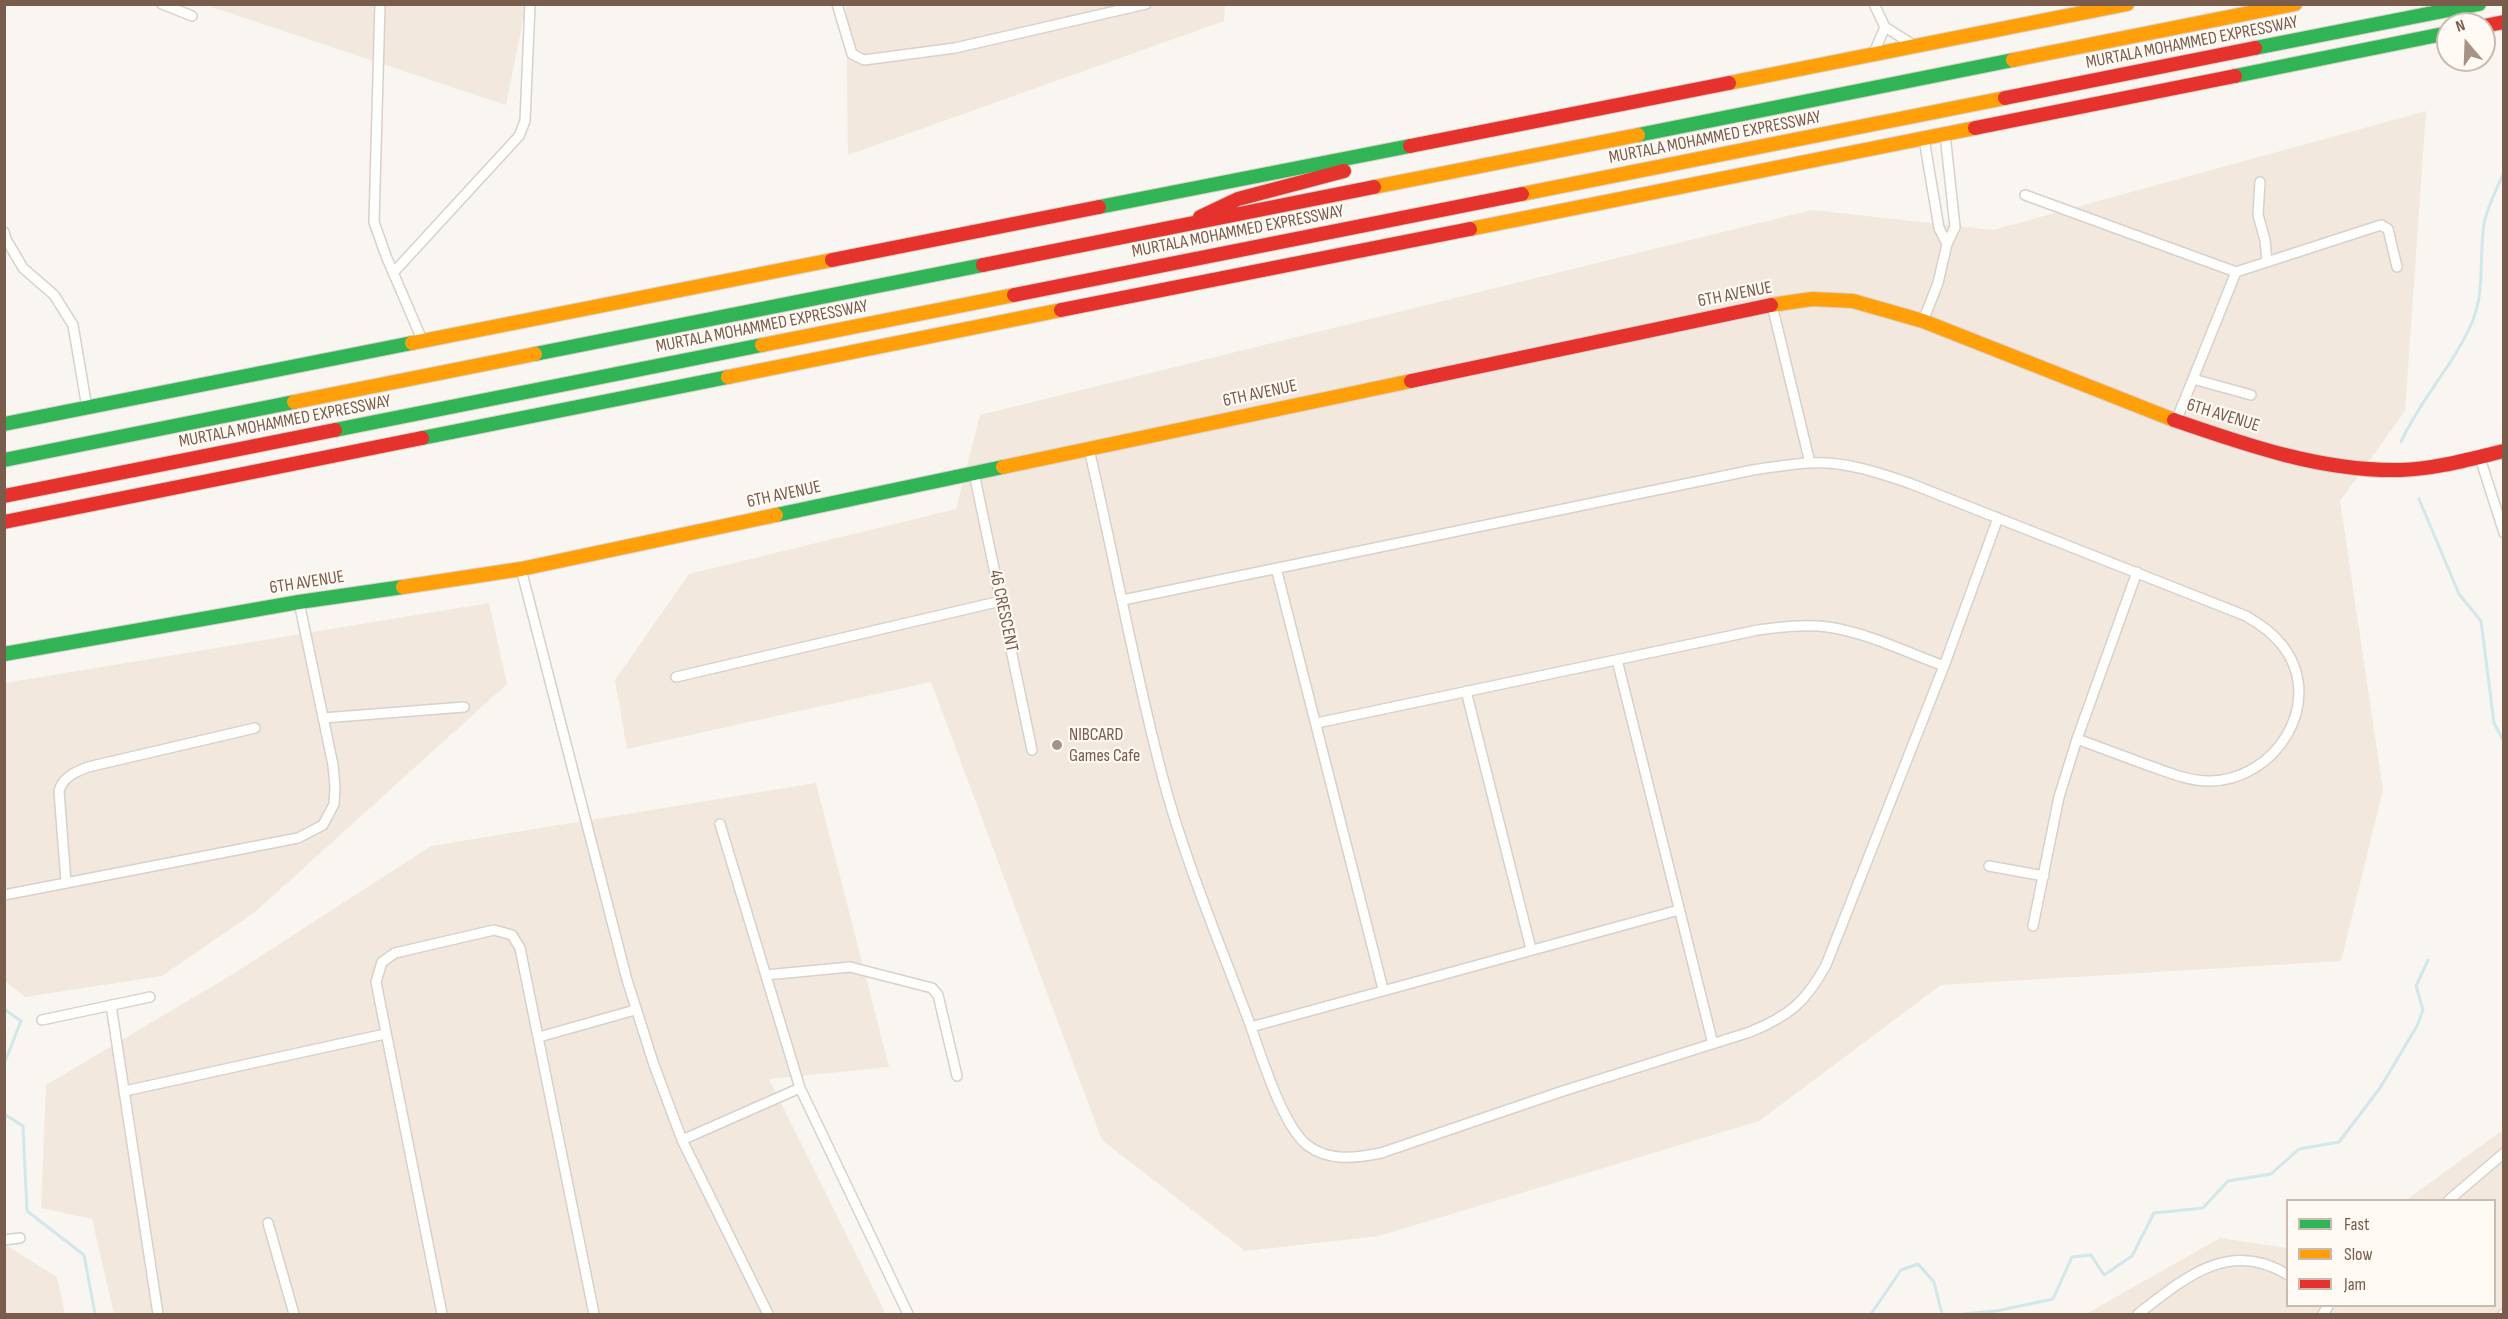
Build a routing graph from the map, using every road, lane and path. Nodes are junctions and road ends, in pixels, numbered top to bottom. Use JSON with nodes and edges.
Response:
{"nodes":[{"id":1,"x":162,"y":4,"type":"edge"},
{"id":2,"x":380,"y":4,"type":"edge"},
{"id":3,"x":530,"y":4,"type":"edge"},
{"id":4,"x":837,"y":4,"type":"edge"},
{"id":5,"x":1146,"y":4,"type":"edge"},
{"id":6,"x":1874,"y":4,"type":"edge"},
{"id":7,"x":2127,"y":4,"type":"edge"},
{"id":8,"x":2295,"y":4,"type":"edge"},
{"id":9,"x":2479,"y":4,"type":"edge"},
{"id":10,"x":192,"y":16,"type":"dead end"},
{"id":11,"x":1886,"y":27,"type":"junction"},
{"id":12,"x":2436,"y":35,"type":"edge"},
{"id":13,"x":1917,"y":47,"type":"junction"},
{"id":14,"x":1873,"y":55,"type":"junction"},
{"id":15,"x":1945,"y":134,"type":"junction"},
{"id":16,"x":1924,"y":139,"type":"junction"},
{"id":17,"x":1423,"y":144,"type":"junction"},
{"id":18,"x":2260,"y":182,"type":"dead end"},
{"id":19,"x":2025,"y":195,"type":"dead end"},
{"id":20,"x":1175,"y":228,"type":"junction"},
{"id":21,"x":4,"y":232,"type":"edge"},
{"id":22,"x":1947,"y":244,"type":"junction"},
{"id":23,"x":1238,"y":251,"type":"junction"},
{"id":24,"x":1346,"y":255,"type":"junction"},
{"id":25,"x":2266,"y":262,"type":"junction"},
{"id":26,"x":2397,"y":267,"type":"dead end"},
{"id":27,"x":2236,"y":272,"type":"junction"},
{"id":28,"x":393,"y":273,"type":"junction"},
{"id":29,"x":1772,"y":305,"type":"junction"},
{"id":30,"x":1923,"y":321,"type":"junction"},
{"id":31,"x":423,"y":342,"type":"junction"},
{"id":32,"x":2193,"y":379,"type":"junction"},
{"id":33,"x":2252,"y":395,"type":"dead end"},
{"id":34,"x":87,"y":408,"type":"junction"},
{"id":35,"x":2176,"y":421,"type":"junction"},
{"id":36,"x":4,"y":424,"type":"edge"},
{"id":37,"x":1089,"y":449,"type":"junction"},
{"id":38,"x":2504,"y":451,"type":"edge"},
{"id":39,"x":2480,"y":458,"type":"junction"},
{"id":40,"x":4,"y":460,"type":"edge"},
{"id":41,"x":1810,"y":463,"type":"junction"},
{"id":42,"x":974,"y":473,"type":"junction"},
{"id":43,"x":4,"y":496,"type":"edge"},
{"id":44,"x":1998,"y":518,"type":"junction"},
{"id":45,"x":4,"y":522,"type":"edge"},
{"id":46,"x":2504,"y":534,"type":"edge"},
{"id":47,"x":1276,"y":568,"type":"junction"},
{"id":48,"x":521,"y":569,"type":"junction"},
{"id":49,"x":2137,"y":572,"type":"junction"},
{"id":50,"x":1123,"y":600,"type":"junction"},
{"id":51,"x":1001,"y":601,"type":"junction"},
{"id":52,"x":299,"y":602,"type":"junction"},
{"id":53,"x":4,"y":654,"type":"edge"},
{"id":54,"x":1617,"y":660,"type":"junction"},
{"id":55,"x":1944,"y":666,"type":"junction"},
{"id":56,"x":676,"y":677,"type":"dead end"},
{"id":57,"x":1466,"y":692,"type":"junction"},
{"id":58,"x":464,"y":707,"type":"dead end"},
{"id":59,"x":323,"y":718,"type":"junction"},
{"id":60,"x":1317,"y":723,"type":"junction"},
{"id":61,"x":255,"y":728,"type":"dead end"},
{"id":62,"x":2077,"y":739,"type":"junction"},
{"id":63,"x":1032,"y":750,"type":"dead end"},
{"id":64,"x":720,"y":824,"type":"dead end"},
{"id":65,"x":1989,"y":866,"type":"dead end"},
{"id":66,"x":2044,"y":876,"type":"junction"},
{"id":67,"x":66,"y":882,"type":"junction"},
{"id":68,"x":4,"y":895,"type":"edge"},
{"id":69,"x":1679,"y":910,"type":"junction"},
{"id":70,"x":2033,"y":926,"type":"dead end"},
{"id":71,"x":1531,"y":949,"type":"junction"},
{"id":72,"x":766,"y":975,"type":"junction"},
{"id":73,"x":1383,"y":989,"type":"junction"},
{"id":74,"x":150,"y":997,"type":"dead end"},
{"id":75,"x":111,"y":1005,"type":"junction"},
{"id":76,"x":635,"y":1010,"type":"junction"},
{"id":77,"x":42,"y":1020,"type":"dead end"},
{"id":78,"x":1251,"y":1027,"type":"junction"},
{"id":79,"x":385,"y":1034,"type":"junction"},
{"id":80,"x":539,"y":1037,"type":"junction"},
{"id":81,"x":1713,"y":1044,"type":"junction"},
{"id":82,"x":957,"y":1076,"type":"dead end"},
{"id":83,"x":800,"y":1088,"type":"junction"},
{"id":84,"x":125,"y":1091,"type":"junction"},
{"id":85,"x":682,"y":1140,"type":"junction"},
{"id":86,"x":2504,"y":1154,"type":"edge"},
{"id":87,"x":2450,"y":1199,"type":"edge"},
{"id":88,"x":268,"y":1222,"type":"dead end"},
{"id":89,"x":20,"y":1238,"type":"dead end"},
{"id":90,"x":4,"y":1240,"type":"edge"},
{"id":91,"x":2286,"y":1274,"type":"edge"},
{"id":92,"x":158,"y":1314,"type":"edge"},
{"id":93,"x":294,"y":1314,"type":"edge"},
{"id":94,"x":442,"y":1314,"type":"edge"},
{"id":95,"x":594,"y":1314,"type":"edge"},
{"id":96,"x":768,"y":1314,"type":"edge"},
{"id":97,"x":908,"y":1314,"type":"edge"},
{"id":98,"x":2138,"y":1314,"type":"edge"}],
"edges":[{"from":1,"to":10,"type":"street"},
{"from":2,"to":28,"type":"street"},
{"from":3,"to":28,"type":"street"},
{"from":4,"to":5,"type":"street"},
{"from":6,"to":11,"type":"street"},
{"from":7,"to":13,"type":"main road"},
{"from":8,"to":20,"type":"main road","name":"MURTALA MOHAMMED EXPRESSWAY"},
{"from":9,"to":23,"type":"main road","name":"MURTALA MOHAMMED EXPRESSWAY"},
{"from":11,"to":13,"type":"street"},
{"from":11,"to":14,"type":"street"},
{"from":12,"to":15,"type":"main road"},
{"from":13,"to":14,"type":"main road"},
{"from":14,"to":17,"type":"main road"},
{"from":15,"to":16,"type":"main road"},
{"from":15,"to":22,"type":"street"},
{"from":16,"to":22,"type":"street"},
{"from":16,"to":24,"type":"main road"},
{"from":17,"to":20,"type":"main road"},
{"from":17,"to":31,"type":"main road"},
{"from":18,"to":25,"type":"street"},
{"from":19,"to":27,"type":"street"},
{"from":20,"to":40,"type":"main road","name":"MURTALA MOHAMMED EXPRESSWAY"},
{"from":21,"to":34,"type":"street"},
{"from":22,"to":30,"type":"street"},
{"from":23,"to":24,"type":"main road"},
{"from":23,"to":43,"type":"main road","name":"MURTALA MOHAMMED EXPRESSWAY"},
{"from":24,"to":45,"type":"main road"},
{"from":25,"to":26,"type":"street"},
{"from":25,"to":27,"type":"street"},
{"from":27,"to":32,"type":"street"},
{"from":28,"to":31,"type":"street"},
{"from":29,"to":30,"type":"main road","name":"6TH AVENUE"},
{"from":29,"to":37,"type":"main road","name":"6TH AVENUE"},
{"from":29,"to":41,"type":"street"},
{"from":30,"to":35,"type":"main road","name":"6TH AVENUE"},
{"from":31,"to":34,"type":"main road"},
{"from":32,"to":33,"type":"street"},
{"from":32,"to":35,"type":"street"},
{"from":34,"to":36,"type":"main road"},
{"from":35,"to":39,"type":"main road","name":"6TH AVENUE"},
{"from":37,"to":42,"type":"main road","name":"6TH AVENUE"},
{"from":37,"to":50,"type":"street"},
{"from":38,"to":39,"type":"main road","name":"6TH AVENUE"},
{"from":39,"to":46,"type":"street"},
{"from":41,"to":44,"type":"street"},
{"from":41,"to":47,"type":"street"},
{"from":42,"to":48,"type":"main road","name":"6TH AVENUE"},
{"from":42,"to":51,"type":"street","name":"46 CRESCENT"},
{"from":44,"to":49,"type":"street"},
{"from":44,"to":55,"type":"street"},
{"from":47,"to":50,"type":"street"},
{"from":47,"to":60,"type":"street"},
{"from":48,"to":52,"type":"main road","name":"6TH AVENUE"},
{"from":48,"to":76,"type":"street"},
{"from":49,"to":62,"type":"street"},
{"from":49,"to":62,"type":"street"},
{"from":50,"to":78,"type":"street"},
{"from":51,"to":56,"type":"street"},
{"from":51,"to":63,"type":"street","name":"46 CRESCENT"},
{"from":52,"to":53,"type":"main road","name":"6TH AVENUE"},
{"from":52,"to":59,"type":"street"},
{"from":54,"to":55,"type":"street"},
{"from":54,"to":57,"type":"street"},
{"from":54,"to":69,"type":"street"},
{"from":55,"to":81,"type":"street"},
{"from":57,"to":60,"type":"street"},
{"from":57,"to":71,"type":"street"},
{"from":58,"to":59,"type":"street"},
{"from":59,"to":67,"type":"street"},
{"from":60,"to":73,"type":"street"},
{"from":61,"to":67,"type":"street"},
{"from":62,"to":66,"type":"street"},
{"from":64,"to":72,"type":"street"},
{"from":65,"to":66,"type":"street"},
{"from":66,"to":70,"type":"street"},
{"from":67,"to":68,"type":"street"},
{"from":69,"to":71,"type":"street"},
{"from":69,"to":81,"type":"street"},
{"from":71,"to":73,"type":"street"},
{"from":72,"to":82,"type":"street"},
{"from":72,"to":83,"type":"street"},
{"from":73,"to":78,"type":"street"},
{"from":74,"to":75,"type":"street"},
{"from":75,"to":77,"type":"street"},
{"from":75,"to":84,"type":"street"},
{"from":76,"to":80,"type":"street"},
{"from":76,"to":85,"type":"street"},
{"from":78,"to":81,"type":"street"},
{"from":79,"to":80,"type":"street"},
{"from":79,"to":84,"type":"street"},
{"from":79,"to":94,"type":"street"},
{"from":80,"to":95,"type":"street"},
{"from":83,"to":85,"type":"street"},
{"from":83,"to":97,"type":"street"},
{"from":84,"to":92,"type":"street"},
{"from":85,"to":96,"type":"street"},
{"from":86,"to":87,"type":"street"},
{"from":88,"to":93,"type":"street"},
{"from":89,"to":90,"type":"street"},
{"from":91,"to":98,"type":"street"}]}
